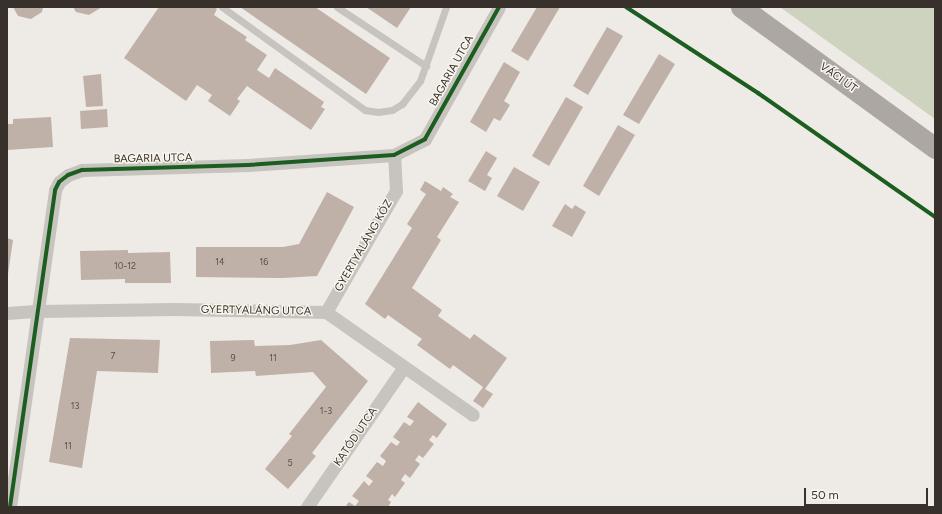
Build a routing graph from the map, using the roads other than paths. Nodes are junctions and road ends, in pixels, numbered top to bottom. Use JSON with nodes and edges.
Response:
{"nodes":[{"id":1,"x":222,"y":7,"type":"edge"},
{"id":2,"x":337,"y":7,"type":"edge"},
{"id":3,"x":446,"y":7,"type":"edge"},
{"id":4,"x":499,"y":7,"type":"edge"},
{"id":5,"x":741,"y":7,"type":"edge"},
{"id":6,"x":426,"y":66,"type":"junction"},
{"id":7,"x":935,"y":148,"type":"edge"},
{"id":8,"x":394,"y":155,"type":"junction"},
{"id":9,"x":38,"y":310,"type":"junction"},
{"id":10,"x":326,"y":312,"type":"junction"},
{"id":11,"x":7,"y":313,"type":"edge"},
{"id":12,"x":404,"y":367,"type":"junction"},
{"id":13,"x":473,"y":415,"type":"dead end"},
{"id":14,"x":10,"y":507,"type":"edge"},
{"id":15,"x":308,"y":507,"type":"edge"}],
"edges":[{"from":1,"to":6,"type":"lane"},
{"from":2,"to":6,"type":"lane"},
{"from":3,"to":6,"type":"lane"},
{"from":4,"to":8,"type":"street","name":"BAGARIA UTCA"},
{"from":5,"to":7,"type":"main road","name":"VÁCI ÚT"},
{"from":8,"to":9,"type":"street","name":"BAGARIA UTCA"},
{"from":8,"to":10,"type":"street","name":"GYERTYALÁNG KÖZ"},
{"from":9,"to":10,"type":"street","name":"GYERTYALÁNG UTCA"},
{"from":9,"to":11,"type":"street","name":"GYERTYALÁNG UTCA"},
{"from":9,"to":14,"type":"street","name":"BAGARIA UTCA"},
{"from":10,"to":12,"type":"street","name":"GYERTYALÁNG UTCA"},
{"from":12,"to":13,"type":"street","name":"GYERTYALÁNG UTCA"},
{"from":12,"to":15,"type":"street","name":"KATÓD UTCA"}]}
